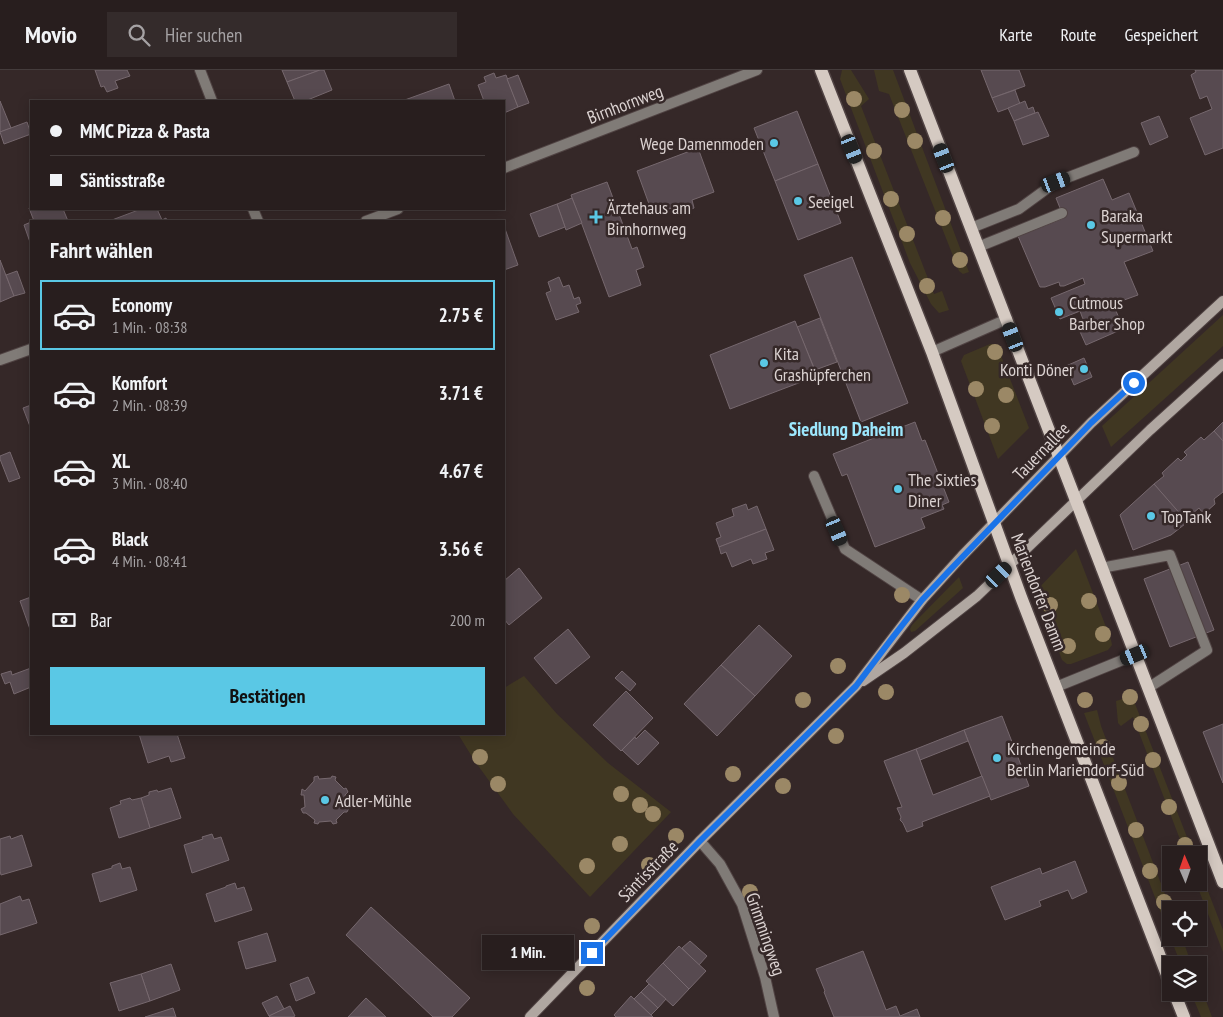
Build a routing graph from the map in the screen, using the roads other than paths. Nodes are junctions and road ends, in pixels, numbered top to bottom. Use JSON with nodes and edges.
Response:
{"nodes":[{"id":1,"x":200,"y":70,"type":"edge"},
{"id":2,"x":757,"y":70,"type":"edge"},
{"id":3,"x":821,"y":70,"type":"edge"},
{"id":4,"x":910,"y":70,"type":"edge"},
{"id":5,"x":212,"y":100,"type":"edge"},
{"id":6,"x":1134,"y":152,"type":"dead end"},
{"id":7,"x":505,"y":168,"type":"edge"},
{"id":8,"x":395,"y":210,"type":"edge"},
{"id":9,"x":1062,"y":213,"type":"dead end"},
{"id":10,"x":369,"y":220,"type":"edge"},
{"id":11,"x":971,"y":228,"type":"junction"},
{"id":12,"x":978,"y":247,"type":"junction"},
{"id":13,"x":1223,"y":301,"type":"edge"},
{"id":14,"x":1007,"y":320,"type":"junction"},
{"id":15,"x":30,"y":348,"type":"edge"},
{"id":16,"x":932,"y":352,"type":"junction"},
{"id":17,"x":0,"y":360,"type":"edge"},
{"id":18,"x":1223,"y":364,"type":"edge"},
{"id":19,"x":1059,"y":457,"type":"junction"},
{"id":20,"x":814,"y":476,"type":"dead end"},
{"id":21,"x":1076,"y":501,"type":"junction"},
{"id":22,"x":994,"y":523,"type":"junction"},
{"id":23,"x":1010,"y":564,"type":"junction"},
{"id":24,"x":1102,"y":568,"type":"junction"},
{"id":25,"x":922,"y":600,"type":"junction"},
{"id":26,"x":1135,"y":655,"type":"junction"},
{"id":27,"x":856,"y":686,"type":"junction"},
{"id":28,"x":1056,"y":687,"type":"junction"},
{"id":29,"x":1148,"y":688,"type":"junction"},
{"id":30,"x":700,"y":841,"type":"junction"},
{"id":31,"x":1223,"y":882,"type":"edge"},
{"id":32,"x":1162,"y":962,"type":"edge"},
{"id":33,"x":1178,"y":1001,"type":"edge"},
{"id":34,"x":530,"y":1017,"type":"edge"},
{"id":35,"x":774,"y":1017,"type":"edge"},
{"id":36,"x":1184,"y":1017,"type":"edge"}],
"edges":[{"from":1,"to":5,"type":"street"},
{"from":2,"to":7,"type":"street","name":"Birnhornweg"},
{"from":3,"to":16,"type":"main road","name":"Mariendorfer Damm"},
{"from":4,"to":11,"type":"main road"},
{"from":6,"to":11,"type":"street"},
{"from":8,"to":10,"type":"street"},
{"from":9,"to":12,"type":"street"},
{"from":11,"to":12,"type":"main road"},
{"from":12,"to":14,"type":"main road"},
{"from":13,"to":19,"type":"street","name":"Tauernallee"},
{"from":14,"to":16,"type":"street"},
{"from":14,"to":19,"type":"main road"},
{"from":15,"to":17,"type":"street"},
{"from":16,"to":22,"type":"main road","name":"Mariendorfer Damm"},
{"from":18,"to":21,"type":"street"},
{"from":19,"to":21,"type":"main road"},
{"from":19,"to":22,"type":"street","name":"Tauernallee"},
{"from":20,"to":25,"type":"street"},
{"from":21,"to":23,"type":"street","name":"Säntisstraße"},
{"from":21,"to":24,"type":"main road"},
{"from":22,"to":23,"type":"main road","name":"Mariendorfer Damm"},
{"from":22,"to":25,"type":"street","name":"Säntisstraße"},
{"from":23,"to":27,"type":"street","name":"Säntisstraße"},
{"from":23,"to":28,"type":"main road","name":"Mariendorfer Damm"},
{"from":24,"to":26,"type":"main road"},
{"from":24,"to":29,"type":"street"},
{"from":25,"to":27,"type":"street","name":"Säntisstraße"},
{"from":26,"to":28,"type":"street"},
{"from":26,"to":29,"type":"main road"},
{"from":27,"to":30,"type":"street","name":"Säntisstraße"},
{"from":28,"to":32,"type":"main road","name":"Mariendorfer Damm"},
{"from":29,"to":31,"type":"main road"},
{"from":30,"to":34,"type":"street","name":"Säntisstraße"},
{"from":30,"to":35,"type":"street","name":"Grimmingweg"},
{"from":33,"to":36,"type":"main road"}]}
